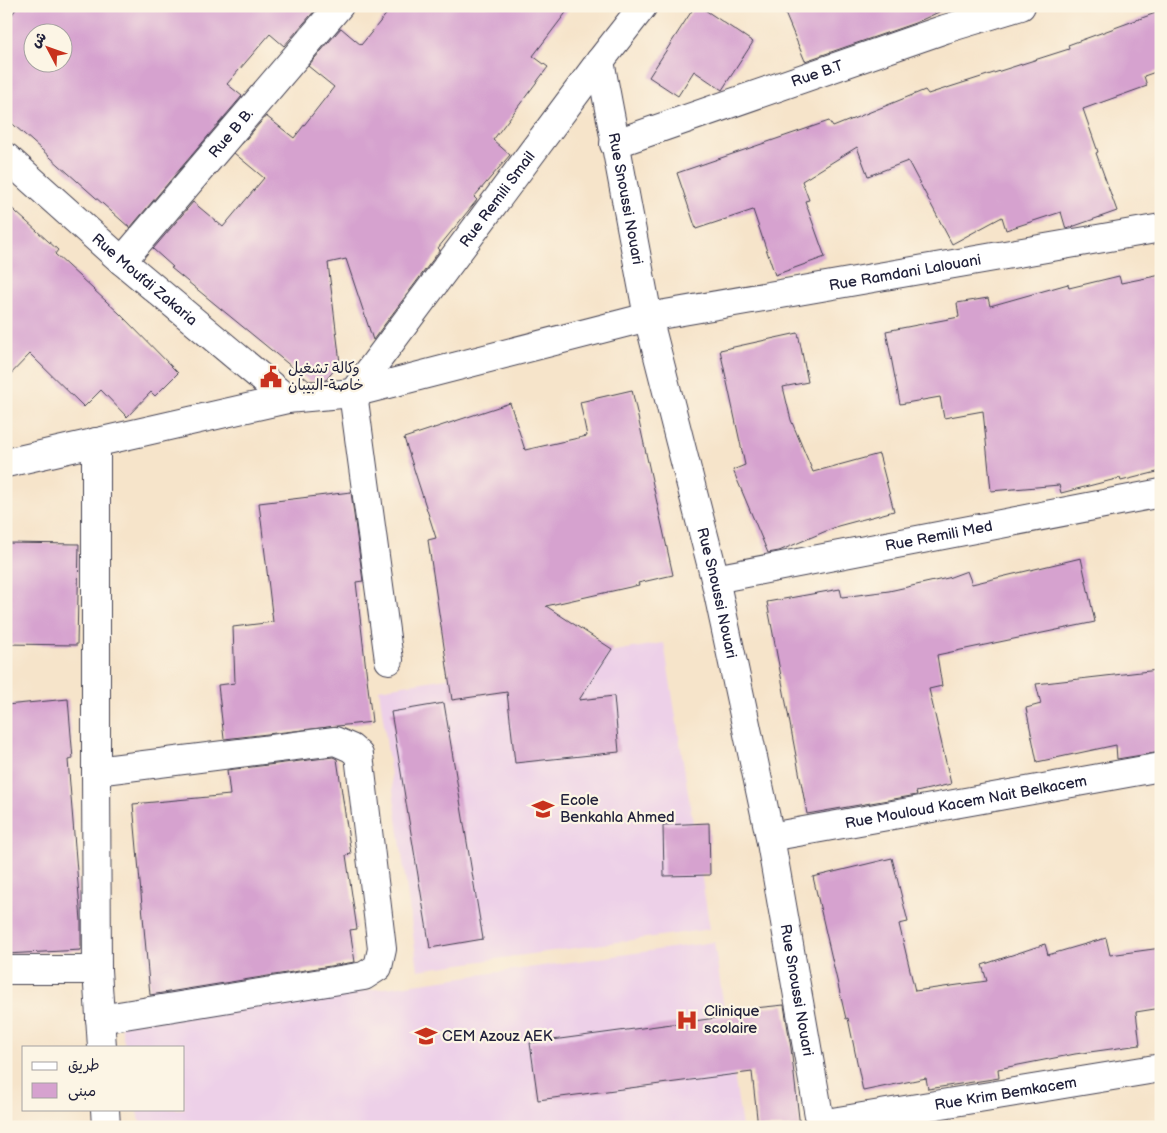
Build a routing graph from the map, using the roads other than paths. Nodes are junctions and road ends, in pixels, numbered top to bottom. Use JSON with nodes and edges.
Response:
{"nodes":[{"id":1,"x":339,"y":6,"type":"edge"},
{"id":2,"x":643,"y":6,"type":"edge"},
{"id":3,"x":1021,"y":6,"type":"edge"},
{"id":4,"x":600,"y":61,"type":"junction"},
{"id":5,"x":614,"y":144,"type":"junction"},
{"id":6,"x":6,"y":158,"type":"edge"},
{"id":7,"x":1161,"y":228,"type":"edge"},
{"id":8,"x":122,"y":261,"type":"junction"},
{"id":9,"x":648,"y":317,"type":"junction"},
{"id":10,"x":353,"y":393,"type":"junction"},
{"id":11,"x":287,"y":399,"type":"junction"},
{"id":12,"x":96,"y":442,"type":"junction"},
{"id":13,"x":6,"y":462,"type":"edge"},
{"id":14,"x":1161,"y":493,"type":"edge"},
{"id":15,"x":715,"y":579,"type":"junction"},
{"id":16,"x":390,"y":660,"type":"dead end"},
{"id":17,"x":1161,"y":767,"type":"edge"},
{"id":18,"x":96,"y":771,"type":"junction"},
{"id":19,"x":770,"y":837,"type":"junction"},
{"id":20,"x":6,"y":970,"type":"edge"},
{"id":21,"x":97,"y":970,"type":"junction"},
{"id":22,"x":100,"y":1019,"type":"junction"},
{"id":23,"x":102,"y":1046,"type":"edge"},
{"id":24,"x":1161,"y":1068,"type":"edge"},
{"id":25,"x":105,"y":1110,"type":"edge"},
{"id":26,"x":821,"y":1125,"type":"edge"},
{"id":27,"x":106,"y":1127,"type":"edge"}],
"edges":[{"from":1,"to":8,"type":"street","name":"Rue B B."},
{"from":2,"to":4,"type":"street","name":"Rue Remili Smail"},
{"from":3,"to":5,"type":"street","name":"Rue B.T"},
{"from":4,"to":5,"type":"street","name":"Rue Snoussi Nouari"},
{"from":4,"to":10,"type":"street","name":"Rue Remili Smail"},
{"from":5,"to":9,"type":"street","name":"Rue Snoussi Nouari"},
{"from":6,"to":8,"type":"street","name":"Rue Moufdi Zakaria"},
{"from":7,"to":9,"type":"street","name":"Rue Ramdani Lalouani"},
{"from":8,"to":11,"type":"street","name":"Rue Moufdi Zakaria"},
{"from":9,"to":10,"type":"street","name":"Rue Ramdani Lalouani"},
{"from":9,"to":15,"type":"street","name":"Rue Snoussi Nouari"},
{"from":10,"to":11,"type":"street","name":"Rue Ramdani Lalouani"},
{"from":10,"to":16,"type":"street"},
{"from":11,"to":12,"type":"street","name":"Rue Ramdani Lalouani"},
{"from":12,"to":13,"type":"street","name":"Rue Ramdani Lalouani"},
{"from":12,"to":18,"type":"street"},
{"from":14,"to":15,"type":"street","name":"Rue Remili Med"},
{"from":15,"to":19,"type":"street","name":"Rue Snoussi Nouari"},
{"from":17,"to":19,"type":"street","name":"Rue Mouloud Kacem Nait Belkacem"},
{"from":18,"to":21,"type":"street"},
{"from":18,"to":22,"type":"street"},
{"from":19,"to":26,"type":"street","name":"Rue Snoussi Nouari"},
{"from":20,"to":21,"type":"street"},
{"from":21,"to":22,"type":"street"},
{"from":22,"to":23,"type":"street"},
{"from":24,"to":26,"type":"street","name":"Rue Krim Bemkacem"},
{"from":25,"to":27,"type":"street"}]}
